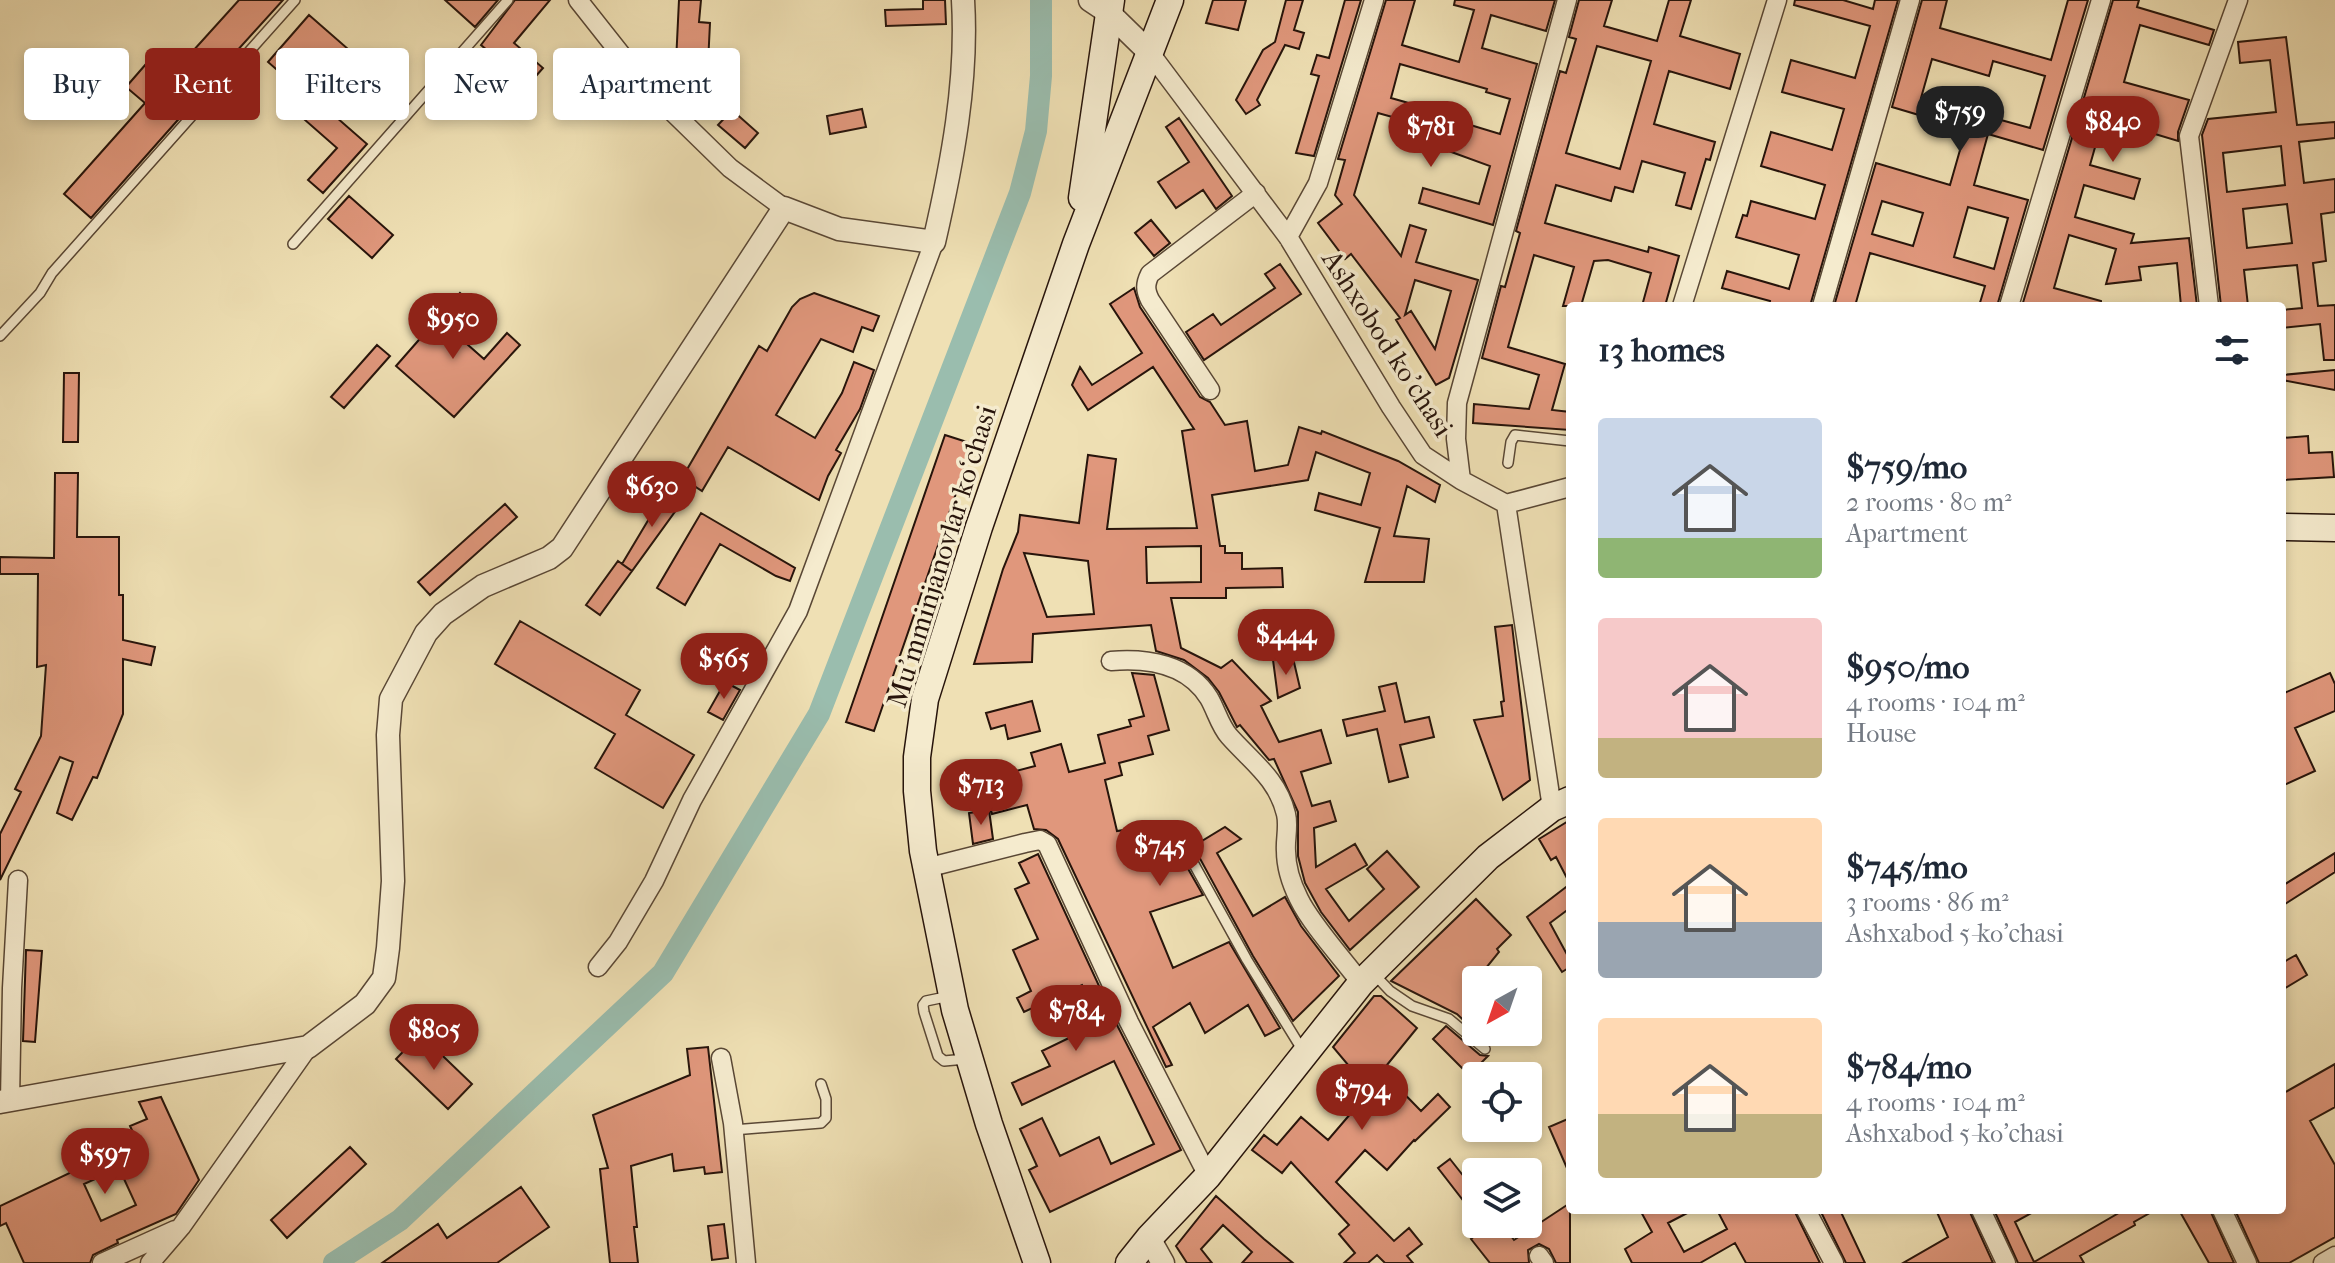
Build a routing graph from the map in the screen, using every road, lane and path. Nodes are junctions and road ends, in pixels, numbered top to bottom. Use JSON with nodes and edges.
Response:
{"nodes":[{"id":1,"x":295,"y":0,"type":"edge"},
{"id":2,"x":508,"y":0,"type":"edge"},
{"id":3,"x":578,"y":0,"type":"edge"},
{"id":4,"x":963,"y":0,"type":"edge"},
{"id":5,"x":1170,"y":0,"type":"edge"},
{"id":6,"x":1374,"y":0,"type":"edge"},
{"id":7,"x":1567,"y":0,"type":"edge"},
{"id":8,"x":1777,"y":0,"type":"edge"},
{"id":9,"x":1910,"y":0,"type":"edge"},
{"id":10,"x":2101,"y":0,"type":"edge"},
{"id":11,"x":2238,"y":0,"type":"edge"},
{"id":12,"x":1103,"y":4,"type":"edge"},
{"id":13,"x":1150,"y":53,"type":"junction"},
{"id":14,"x":1256,"y":193,"type":"junction"},
{"id":15,"x":784,"y":208,"type":"junction"},
{"id":16,"x":1288,"y":237,"type":"junction"},
{"id":17,"x":934,"y":242,"type":"junction"},
{"id":18,"x":293,"y":244,"type":"dead end"},
{"id":19,"x":1076,"y":244,"type":"junction"},
{"id":20,"x":1683,"y":302,"type":"edge"},
{"id":21,"x":1823,"y":302,"type":"edge"},
{"id":22,"x":2010,"y":302,"type":"edge"},
{"id":23,"x":2209,"y":302,"type":"edge"},
{"id":24,"x":0,"y":336,"type":"edge"},
{"id":25,"x":1210,"y":390,"type":"dead end"},
{"id":26,"x":1566,"y":441,"type":"edge"},
{"id":27,"x":1508,"y":463,"type":"dead end"},
{"id":28,"x":1461,"y":480,"type":"junction"},
{"id":29,"x":1566,"y":488,"type":"edge"},
{"id":30,"x":1506,"y":504,"type":"junction"},
{"id":31,"x":2286,"y":527,"type":"edge"},
{"id":32,"x":2335,"y":528,"type":"edge"},
{"id":33,"x":1111,"y":661,"type":"dead end"},
{"id":34,"x":1561,"y":804,"type":"edge"},
{"id":35,"x":1190,"y":857,"type":"dead end"},
{"id":36,"x":926,"y":868,"type":"junction"},
{"id":37,"x":18,"y":880,"type":"dead end"},
{"id":38,"x":598,"y":967,"type":"dead end"},
{"id":39,"x":1367,"y":977,"type":"junction"},
{"id":40,"x":308,"y":1047,"type":"junction"},
{"id":41,"x":1485,"y":1049,"type":"dead end"},
{"id":42,"x":1305,"y":1054,"type":"junction"},
{"id":43,"x":721,"y":1058,"type":"dead end"},
{"id":44,"x":821,"y":1084,"type":"dead end"},
{"id":45,"x":5,"y":1101,"type":"edge"},
{"id":46,"x":733,"y":1130,"type":"junction"},
{"id":47,"x":1208,"y":1176,"type":"junction"},
{"id":48,"x":1808,"y":1214,"type":"edge"},
{"id":49,"x":1983,"y":1214,"type":"edge"},
{"id":50,"x":2224,"y":1214,"type":"edge"},
{"id":51,"x":181,"y":1227,"type":"junction"},
{"id":52,"x":1149,"y":1238,"type":"junction"},
{"id":53,"x":2335,"y":1256,"type":"edge"},
{"id":54,"x":102,"y":1263,"type":"edge"},
{"id":55,"x":150,"y":1263,"type":"edge"},
{"id":56,"x":746,"y":1263,"type":"edge"},
{"id":57,"x":1037,"y":1263,"type":"edge"},
{"id":58,"x":1129,"y":1263,"type":"edge"},
{"id":59,"x":1163,"y":1263,"type":"edge"},
{"id":60,"x":1834,"y":1263,"type":"edge"},
{"id":61,"x":2006,"y":1263,"type":"edge"},
{"id":62,"x":2247,"y":1263,"type":"edge"},
{"id":63,"x":2323,"y":1263,"type":"edge"}],
"edges":[{"from":1,"to":24,"type":"lane"},
{"from":2,"to":18,"type":"lane"},
{"from":3,"to":15,"type":"street"},
{"from":4,"to":17,"type":"street"},
{"from":5,"to":13,"type":"main road","name":"Mu’mminjanovlar ko‘chasi"},
{"from":6,"to":16,"type":"street"},
{"from":7,"to":28,"type":"street"},
{"from":8,"to":20,"type":"street"},
{"from":9,"to":21,"type":"street"},
{"from":10,"to":22,"type":"street"},
{"from":11,"to":23,"type":"street"},
{"from":12,"to":13,"type":"street"},
{"from":12,"to":19,"type":"main road","name":"Mu’mminjanovlar ko‘chasi"},
{"from":13,"to":14,"type":"street","name":"Ashxobod ko'chasi"},
{"from":13,"to":19,"type":"main road","name":"Mu’mminjanovlar ko‘chasi"},
{"from":14,"to":16,"type":"street","name":"Ashxobod ko'chasi"},
{"from":14,"to":25,"type":"street"},
{"from":15,"to":17,"type":"street"},
{"from":15,"to":40,"type":"street"},
{"from":16,"to":28,"type":"street","name":"Ashxobod ko'chasi"},
{"from":17,"to":38,"type":"street"},
{"from":19,"to":36,"type":"main road","name":"Mu’mminjanovlar ko‘chasi"},
{"from":26,"to":27,"type":"lane"},
{"from":28,"to":30,"type":"street","name":"Ashxobod ko'chasi"},
{"from":29,"to":30,"type":"street"},
{"from":30,"to":34,"type":"street"},
{"from":31,"to":32,"type":"main road"},
{"from":33,"to":39,"type":"street"},
{"from":34,"to":39,"type":"main road"},
{"from":35,"to":42,"type":"lane"},
{"from":36,"to":47,"type":"street"},
{"from":36,"to":57,"type":"main road","name":"Mu’mminjanovlar ko‘chasi"},
{"from":37,"to":45,"type":"street"},
{"from":39,"to":41,"type":"lane"},
{"from":39,"to":42,"type":"main road"},
{"from":40,"to":45,"type":"street"},
{"from":40,"to":51,"type":"street"},
{"from":42,"to":47,"type":"main road"},
{"from":43,"to":46,"type":"street"},
{"from":44,"to":46,"type":"lane"},
{"from":46,"to":56,"type":"street"},
{"from":47,"to":52,"type":"main road"},
{"from":48,"to":60,"type":"street"},
{"from":49,"to":61,"type":"street"},
{"from":50,"to":62,"type":"street"},
{"from":51,"to":54,"type":"street"},
{"from":51,"to":55,"type":"street"},
{"from":52,"to":58,"type":"main road"},
{"from":52,"to":59,"type":"street"},
{"from":53,"to":63,"type":"street"}]}
